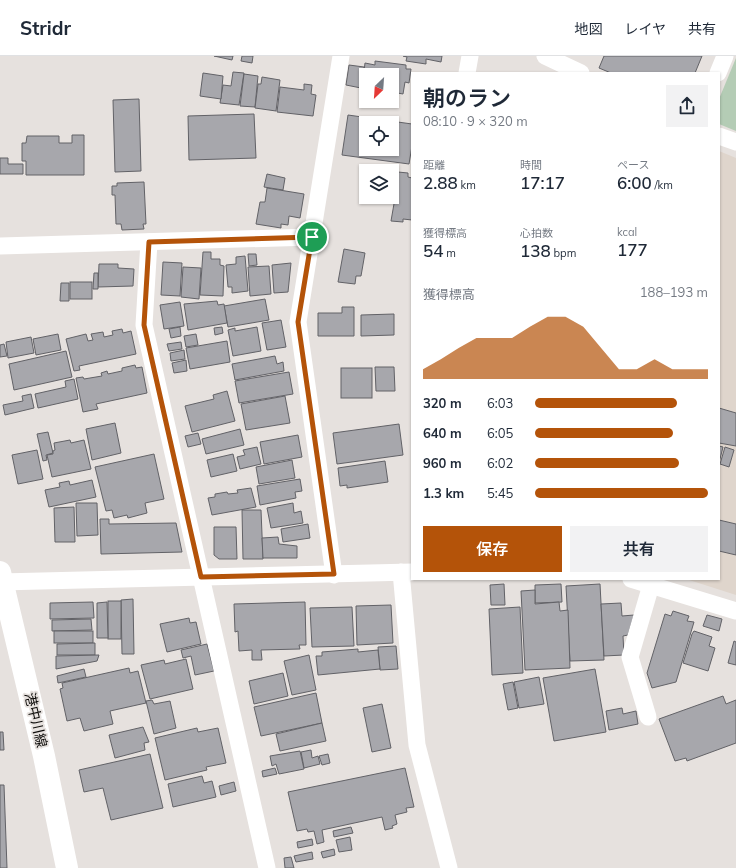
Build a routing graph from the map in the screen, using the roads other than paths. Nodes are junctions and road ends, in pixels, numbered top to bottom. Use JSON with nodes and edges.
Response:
{"nodes":[{"id":1,"x":341,"y":56,"type":"edge"},
{"id":2,"x":470,"y":56,"type":"edge"},
{"id":3,"x":545,"y":56,"type":"edge"},
{"id":4,"x":725,"y":56,"type":"edge"},
{"id":5,"x":467,"y":72,"type":"edge"},
{"id":6,"x":579,"y":72,"type":"edge"},
{"id":7,"x":718,"y":72,"type":"edge"},
{"id":8,"x":720,"y":136,"type":"edge"},
{"id":9,"x":736,"y":142,"type":"edge"},
{"id":10,"x":312,"y":237,"type":"junction"},
{"id":11,"x":149,"y":242,"type":"junction"},
{"id":12,"x":0,"y":246,"type":"edge"},
{"id":13,"x":407,"y":572,"type":"edge"},
{"id":14,"x":334,"y":574,"type":"junction"},
{"id":15,"x":201,"y":577,"type":"junction"},
{"id":16,"x":1,"y":579,"type":"edge"},
{"id":17,"x":635,"y":580,"type":"edge"},
{"id":18,"x":651,"y":585,"type":"junction"},
{"id":19,"x":736,"y":611,"type":"edge"},
{"id":20,"x":648,"y":717,"type":"dead end"},
{"id":21,"x":67,"y":868,"type":"edge"},
{"id":22,"x":267,"y":868,"type":"edge"},
{"id":23,"x":449,"y":868,"type":"edge"}],
"edges":[{"from":1,"to":10,"type":"street"},
{"from":2,"to":5,"type":"street"},
{"from":3,"to":6,"type":"street"},
{"from":4,"to":7,"type":"street"},
{"from":8,"to":9,"type":"street"},
{"from":10,"to":11,"type":"street"},
{"from":10,"to":14,"type":"street"},
{"from":11,"to":12,"type":"street"},
{"from":11,"to":15,"type":"street"},
{"from":13,"to":14,"type":"street"},
{"from":13,"to":23,"type":"street"},
{"from":14,"to":15,"type":"street"},
{"from":15,"to":16,"type":"street"},
{"from":15,"to":22,"type":"street"},
{"from":16,"to":21,"type":"main road","name":"港中川線"},
{"from":17,"to":18,"type":"street"},
{"from":18,"to":19,"type":"street"},
{"from":18,"to":20,"type":"street"}]}
